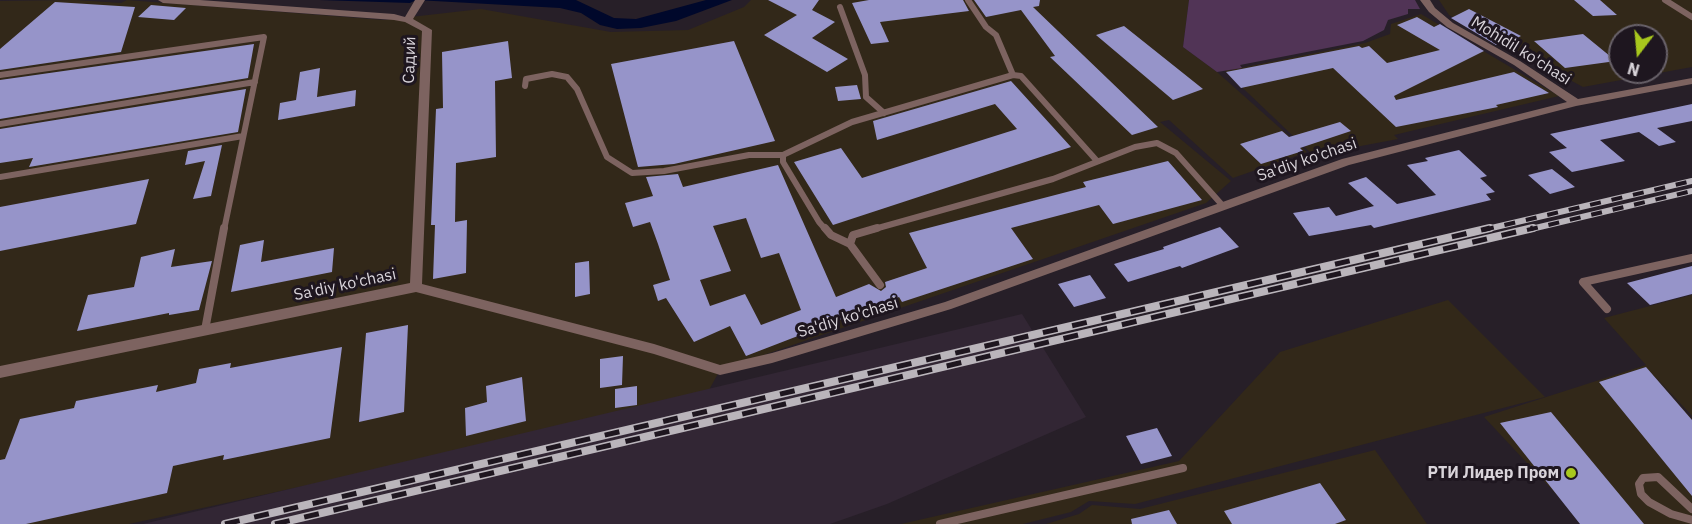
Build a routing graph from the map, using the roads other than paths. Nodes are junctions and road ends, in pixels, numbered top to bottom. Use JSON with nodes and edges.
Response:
{"nodes":[{"id":1,"x":163,"y":0,"type":"edge"},
{"id":2,"x":968,"y":0,"type":"edge"},
{"id":3,"x":1425,"y":0,"type":"edge"},
{"id":4,"x":1665,"y":0,"type":"edge"},
{"id":5,"x":207,"y":2,"type":"edge"},
{"id":6,"x":419,"y":2,"type":"edge"},
{"id":7,"x":840,"y":7,"type":"dead end"},
{"id":8,"x":1692,"y":17,"type":"edge"},
{"id":9,"x":408,"y":20,"type":"junction"},
{"id":10,"x":0,"y":75,"type":"edge"},
{"id":11,"x":1013,"y":75,"type":"junction"},
{"id":12,"x":1692,"y":81,"type":"edge"},
{"id":13,"x":255,"y":82,"type":"junction"},
{"id":14,"x":525,"y":87,"type":"dead end"},
{"id":15,"x":1576,"y":103,"type":"junction"},
{"id":16,"x":884,"y":113,"type":"junction"},
{"id":17,"x":0,"y":124,"type":"edge"},
{"id":18,"x":243,"y":136,"type":"junction"},
{"id":19,"x":783,"y":155,"type":"junction"},
{"id":20,"x":1097,"y":161,"type":"junction"},
{"id":21,"x":0,"y":177,"type":"edge"},
{"id":22,"x":1223,"y":206,"type":"junction"},
{"id":23,"x":850,"y":244,"type":"junction"},
{"id":24,"x":1692,"y":258,"type":"edge"},
{"id":25,"x":880,"y":285,"type":"dead end"},
{"id":26,"x":416,"y":287,"type":"junction"},
{"id":27,"x":1607,"y":309,"type":"dead end"},
{"id":28,"x":205,"y":330,"type":"junction"},
{"id":29,"x":0,"y":372,"type":"edge"},
{"id":30,"x":1183,"y":468,"type":"dead end"},
{"id":31,"x":1692,"y":509,"type":"edge"},
{"id":32,"x":1692,"y":520,"type":"edge"},
{"id":33,"x":940,"y":524,"type":"edge"}],
"edges":[{"from":1,"to":5,"type":"street","name":"Садий"},
{"from":2,"to":11,"type":"lane"},
{"from":3,"to":15,"type":"street","name":"Mohidil ko'chasi"},
{"from":4,"to":8,"type":"lane"},
{"from":5,"to":9,"type":"street","name":"Садий"},
{"from":6,"to":9,"type":"street"},
{"from":7,"to":16,"type":"lane"},
{"from":9,"to":26,"type":"street","name":"Садий"},
{"from":10,"to":13,"type":"lane"},
{"from":11,"to":16,"type":"lane"},
{"from":11,"to":20,"type":"lane"},
{"from":12,"to":15,"type":"street","name":"Sa'diy ko'chasi"},
{"from":13,"to":17,"type":"lane"},
{"from":13,"to":18,"type":"lane"},
{"from":14,"to":19,"type":"lane"},
{"from":15,"to":22,"type":"street","name":"Sa'diy ko'chasi"},
{"from":16,"to":19,"type":"lane"},
{"from":18,"to":21,"type":"lane"},
{"from":18,"to":28,"type":"lane"},
{"from":19,"to":23,"type":"lane"},
{"from":20,"to":22,"type":"lane"},
{"from":20,"to":23,"type":"lane"},
{"from":22,"to":26,"type":"street","name":"Sa'diy ko'chasi"},
{"from":23,"to":25,"type":"lane"},
{"from":24,"to":27,"type":"lane"},
{"from":26,"to":28,"type":"street","name":"Sa'diy ko'chasi"},
{"from":28,"to":29,"type":"street","name":"Sa'diy ko'chasi"},
{"from":30,"to":33,"type":"lane"},
{"from":31,"to":32,"type":"lane"}]}
